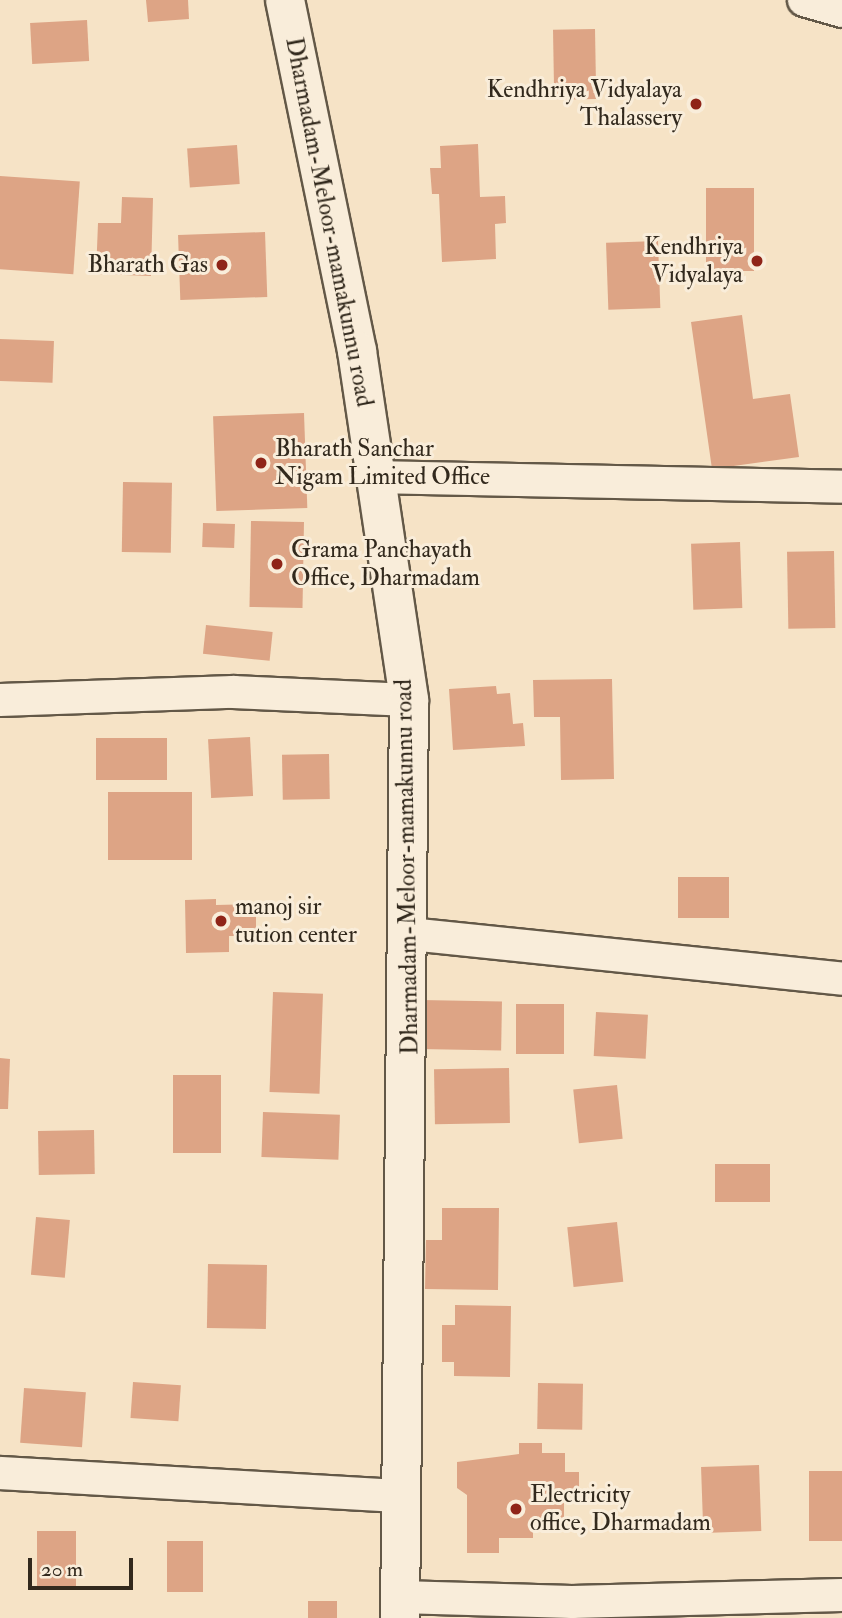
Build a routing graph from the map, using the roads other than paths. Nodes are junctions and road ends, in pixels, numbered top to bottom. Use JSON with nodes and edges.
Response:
{"nodes":[{"id":1,"x":285,"y":0,"type":"edge"},
{"id":2,"x":804,"y":0,"type":"edge"},
{"id":3,"x":842,"y":11,"type":"edge"},
{"id":4,"x":377,"y":477,"type":"junction"},
{"id":5,"x":842,"y":487,"type":"edge"},
{"id":6,"x":0,"y":700,"type":"edge"},
{"id":7,"x":409,"y":700,"type":"junction"},
{"id":8,"x":410,"y":934,"type":"junction"},
{"id":9,"x":842,"y":979,"type":"edge"},
{"id":10,"x":0,"y":1472,"type":"edge"},
{"id":11,"x":399,"y":1496,"type":"junction"},
{"id":12,"x":842,"y":1595,"type":"edge"},
{"id":13,"x":400,"y":1608,"type":"edge"}],
"edges":[{"from":1,"to":4,"type":"main road","name":"Dharmadam-Meloor-mamakunnu road"},
{"from":2,"to":3,"type":"street"},
{"from":4,"to":5,"type":"street"},
{"from":4,"to":7,"type":"main road","name":"Dharmadam-Meloor-mamakunnu road"},
{"from":6,"to":7,"type":"street"},
{"from":7,"to":8,"type":"main road","name":"Dharmadam-Meloor-mamakunnu road"},
{"from":8,"to":9,"type":"street"},
{"from":8,"to":11,"type":"main road","name":"Dharmadam-Meloor-mamakunnu road"},
{"from":10,"to":11,"type":"street"},
{"from":11,"to":13,"type":"main road","name":"Dharmadam-Meloor-mamakunnu road"},
{"from":12,"to":13,"type":"street"}]}
